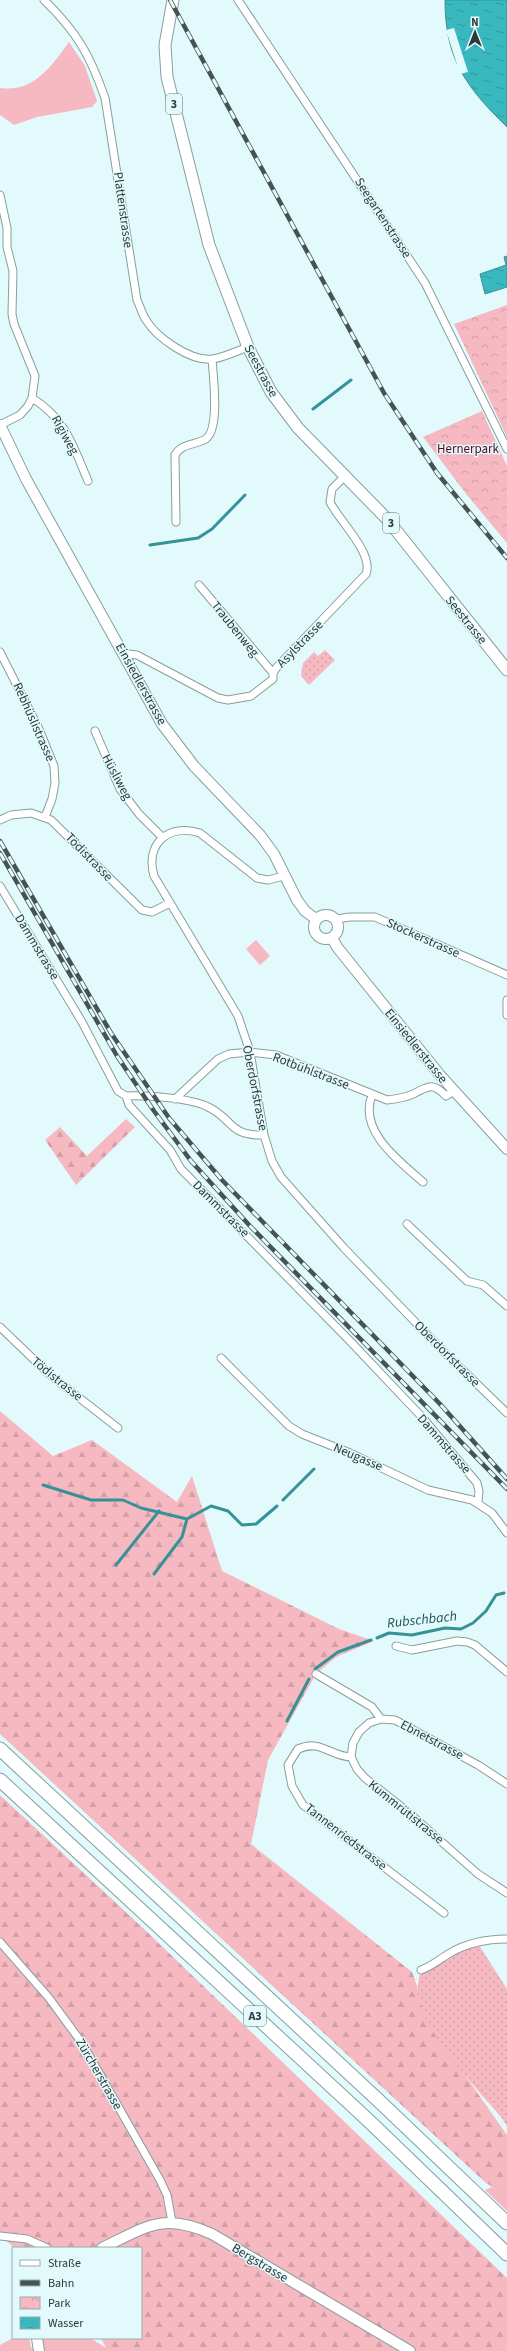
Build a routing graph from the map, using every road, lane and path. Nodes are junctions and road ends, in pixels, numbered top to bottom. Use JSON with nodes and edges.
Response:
{"nodes":[{"id":1,"x":44,"y":0,"type":"edge"},
{"id":2,"x":173,"y":0,"type":"edge"},
{"id":3,"x":238,"y":0,"type":"edge"},
{"id":4,"x":0,"y":195,"type":"edge"},
{"id":5,"x":248,"y":347,"type":"junction"},
{"id":6,"x":212,"y":359,"type":"junction"},
{"id":7,"x":32,"y":398,"type":"junction"},
{"id":8,"x":0,"y":425,"type":"edge"},
{"id":9,"x":507,"y":449,"type":"edge"},
{"id":10,"x":345,"y":476,"type":"junction"},
{"id":11,"x":88,"y":481,"type":"dead end"},
{"id":12,"x":176,"y":522,"type":"dead end"},
{"id":13,"x":199,"y":585,"type":"dead end"},
{"id":14,"x":0,"y":652,"type":"edge"},
{"id":15,"x":124,"y":656,"type":"junction"},
{"id":16,"x":507,"y":670,"type":"edge"},
{"id":17,"x":273,"y":673,"type":"junction"},
{"id":18,"x":94,"y":730,"type":"dead end"},
{"id":19,"x":45,"y":816,"type":"junction"},
{"id":20,"x":0,"y":820,"type":"edge"},
{"id":21,"x":162,"y":837,"type":"junction"},
{"id":22,"x":284,"y":876,"type":"junction"},
{"id":23,"x":0,"y":886,"type":"edge"},
{"id":24,"x":170,"y":903,"type":"junction"},
{"id":25,"x":316,"y":919,"type":"junction"},
{"id":26,"x":336,"y":919,"type":"junction"},
{"id":27,"x":332,"y":938,"type":"junction"},
{"id":28,"x":507,"y":975,"type":"edge"},
{"id":29,"x":507,"y":1000,"type":"edge"},
{"id":30,"x":507,"y":1015,"type":"edge"},
{"id":31,"x":250,"y":1052,"type":"junction"},
{"id":32,"x":454,"y":1091,"type":"junction"},
{"id":33,"x":372,"y":1095,"type":"junction"},
{"id":34,"x":126,"y":1096,"type":"junction"},
{"id":35,"x":172,"y":1099,"type":"junction"},
{"id":36,"x":264,"y":1135,"type":"junction"},
{"id":37,"x":507,"y":1149,"type":"edge"},
{"id":38,"x":423,"y":1182,"type":"dead end"},
{"id":39,"x":407,"y":1224,"type":"dead end"},
{"id":40,"x":507,"y":1306,"type":"edge"},
{"id":41,"x":0,"y":1327,"type":"edge"},
{"id":42,"x":221,"y":1358,"type":"dead end"},
{"id":43,"x":507,"y":1413,"type":"edge"},
{"id":44,"x":118,"y":1428,"type":"dead end"},
{"id":45,"x":478,"y":1503,"type":"junction"},
{"id":46,"x":507,"y":1534,"type":"edge"},
{"id":47,"x":396,"y":1646,"type":"dead end"},
{"id":48,"x":507,"y":1672,"type":"edge"},
{"id":49,"x":316,"y":1674,"type":"dead end"},
{"id":50,"x":381,"y":1719,"type":"junction"},
{"id":51,"x":0,"y":1750,"type":"edge"},
{"id":52,"x":351,"y":1757,"type":"junction"},
{"id":53,"x":0,"y":1780,"type":"edge"},
{"id":54,"x":507,"y":1784,"type":"edge"},
{"id":55,"x":507,"y":1893,"type":"edge"},
{"id":56,"x":444,"y":1913,"type":"dead end"},
{"id":57,"x":507,"y":1939,"type":"edge"},
{"id":58,"x":0,"y":1942,"type":"edge"},
{"id":59,"x":421,"y":1970,"type":"dead end"},
{"id":60,"x":172,"y":2222,"type":"junction"},
{"id":61,"x":507,"y":2223,"type":"edge"},
{"id":62,"x":0,"y":2236,"type":"edge"},
{"id":63,"x":45,"y":2247,"type":"edge"},
{"id":64,"x":104,"y":2247,"type":"edge"},
{"id":65,"x":507,"y":2254,"type":"edge"},
{"id":66,"x":37,"y":2339,"type":"edge"},
{"id":67,"x":39,"y":2351,"type":"edge"},
{"id":68,"x":410,"y":2351,"type":"edge"}],
"edges":[{"from":1,"to":6,"type":"street","name":"Plattenstrasse"},
{"from":2,"to":5,"type":"main road","name":"Seestrasse","number":"3"},
{"from":3,"to":9,"type":"street","name":"Seegartenstrasse"},
{"from":4,"to":7,"type":"street"},
{"from":5,"to":6,"type":"street","name":"Plattenstrasse"},
{"from":5,"to":10,"type":"main road","name":"Seestrasse","number":"3"},
{"from":6,"to":12,"type":"street"},
{"from":7,"to":8,"type":"street"},
{"from":7,"to":11,"type":"street","name":"Rigiweg"},
{"from":8,"to":15,"type":"main road","name":"Einsiedlerstrasse"},
{"from":10,"to":16,"type":"main road","name":"Seestrasse","number":"3"},
{"from":10,"to":17,"type":"street","name":"Asylstrasse"},
{"from":13,"to":17,"type":"street","name":"Traubenweg"},
{"from":14,"to":19,"type":"street","name":"Rebhüslistrasse"},
{"from":15,"to":17,"type":"street","name":"Asylstrasse"},
{"from":15,"to":22,"type":"main road","name":"Einsiedlerstrasse"},
{"from":18,"to":21,"type":"street","name":"Hüsliweg"},
{"from":19,"to":20,"type":"street"},
{"from":19,"to":24,"type":"street","name":"Tödistrasse"},
{"from":21,"to":22,"type":"street"},
{"from":21,"to":24,"type":"street","name":"Oberdorfstrasse"},
{"from":22,"to":25,"type":"main road","name":"Einsiedlerstrasse"},
{"from":23,"to":34,"type":"street","name":"Dammstrasse"},
{"from":24,"to":31,"type":"street","name":"Oberdorfstrasse"},
{"from":25,"to":26,"type":"main road"},
{"from":25,"to":27,"type":"main road"},
{"from":26,"to":27,"type":"main road"},
{"from":26,"to":28,"type":"street","name":"Stockerstrasse"},
{"from":27,"to":32,"type":"main road","name":"Einsiedlerstrasse"},
{"from":29,"to":30,"type":"street"},
{"from":31,"to":33,"type":"street","name":"Rotbühlstrasse"},
{"from":31,"to":35,"type":"street","name":"Rotbühlstrasse"},
{"from":31,"to":36,"type":"street","name":"Oberdorfstrasse"},
{"from":32,"to":33,"type":"street","name":"Rotbühlstrasse"},
{"from":32,"to":37,"type":"main road","name":"Einsiedlerstrasse"},
{"from":33,"to":38,"type":"street"},
{"from":34,"to":35,"type":"street"},
{"from":34,"to":45,"type":"street","name":"Dammstrasse"},
{"from":35,"to":36,"type":"street"},
{"from":36,"to":43,"type":"street","name":"Oberdorfstrasse"},
{"from":39,"to":40,"type":"street"},
{"from":41,"to":44,"type":"street","name":"Tödistrasse"},
{"from":42,"to":45,"type":"street","name":"Neugasse"},
{"from":45,"to":46,"type":"street","name":"Neugasse"},
{"from":47,"to":48,"type":"street"},
{"from":49,"to":50,"type":"street"},
{"from":50,"to":52,"type":"street"},
{"from":50,"to":54,"type":"street","name":"Ebnetstrasse"},
{"from":51,"to":61,"type":"highway","number":"A3"},
{"from":52,"to":55,"type":"street","name":"Kummrütistrasse"},
{"from":52,"to":56,"type":"street","name":"Tannenriedstrasse"},
{"from":53,"to":65,"type":"highway","number":"A3"},
{"from":57,"to":59,"type":"street"},
{"from":58,"to":60,"type":"street","name":"Zürcherstrasse"},
{"from":60,"to":64,"type":"main road","name":"Bergstrasse"},
{"from":60,"to":68,"type":"main road","name":"Bergstrasse"},
{"from":62,"to":63,"type":"street"},
{"from":66,"to":67,"type":"main road"}]}
